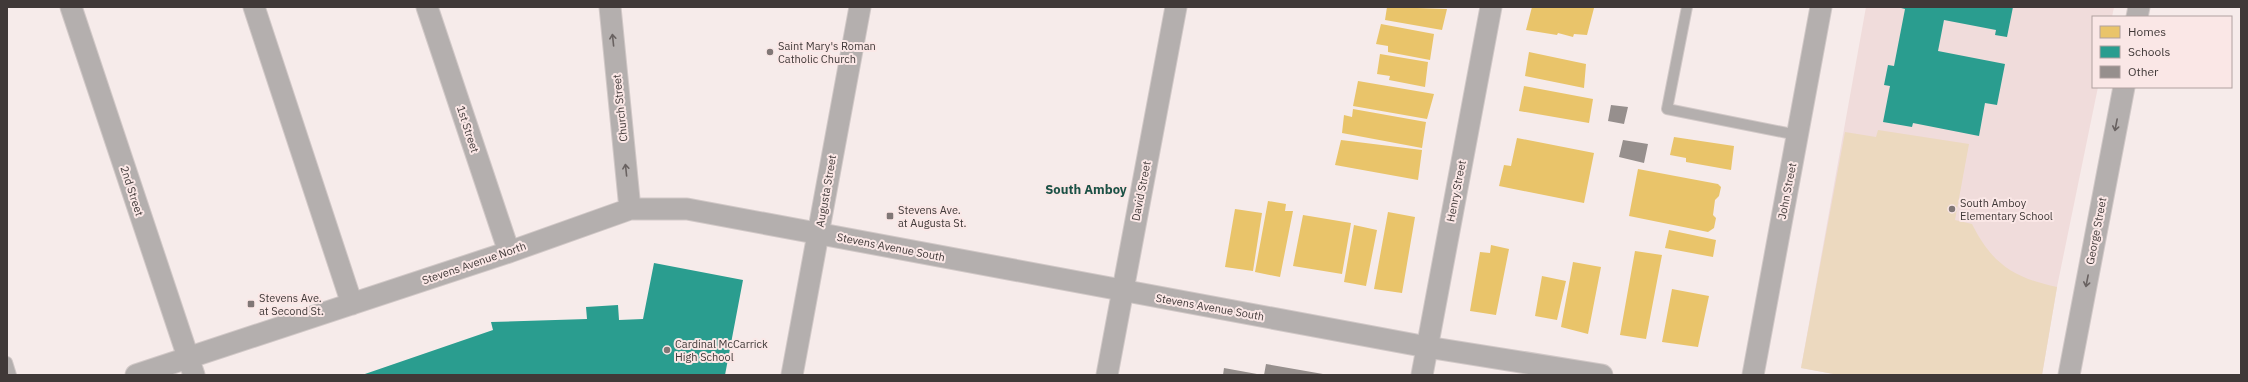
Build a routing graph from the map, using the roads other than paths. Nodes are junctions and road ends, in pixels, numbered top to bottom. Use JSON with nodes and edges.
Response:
{"nodes":[{"id":1,"x":71,"y":7,"type":"edge"},
{"id":2,"x":254,"y":7,"type":"edge"},
{"id":3,"x":427,"y":7,"type":"edge"},
{"id":4,"x":610,"y":7,"type":"edge"},
{"id":5,"x":860,"y":7,"type":"edge"},
{"id":6,"x":1176,"y":7,"type":"edge"},
{"id":7,"x":1491,"y":7,"type":"edge"},
{"id":8,"x":1686,"y":7,"type":"edge"},
{"id":9,"x":1821,"y":7,"type":"edge"},
{"id":10,"x":2124,"y":88,"type":"edge"},
{"id":11,"x":1797,"y":135,"type":"junction"},
{"id":12,"x":630,"y":208,"type":"junction"},
{"id":13,"x":818,"y":234,"type":"junction"},
{"id":14,"x":509,"y":252,"type":"junction"},
{"id":15,"x":1122,"y":291,"type":"junction"},
{"id":16,"x":352,"y":304,"type":"junction"},
{"id":17,"x":1427,"y":347,"type":"junction"},
{"id":18,"x":7,"y":362,"type":"edge"},
{"id":19,"x":191,"y":366,"type":"edge"},
{"id":20,"x":11,"y":375,"type":"edge"},
{"id":21,"x":136,"y":375,"type":"edge"},
{"id":22,"x":792,"y":375,"type":"edge"},
{"id":23,"x":1107,"y":375,"type":"edge"},
{"id":24,"x":1422,"y":375,"type":"edge"},
{"id":25,"x":1602,"y":375,"type":"edge"},
{"id":26,"x":1753,"y":375,"type":"edge"},
{"id":27,"x":2069,"y":375,"type":"edge"}],
"edges":[{"from":1,"to":19,"type":"street","name":"2nd Street"},
{"from":2,"to":16,"type":"street"},
{"from":3,"to":14,"type":"street","name":"1st Street"},
{"from":12,"to":4,"type":"street","name":"Church Street","one_way":true},
{"from":5,"to":13,"type":"street","name":"Augusta Street"},
{"from":6,"to":15,"type":"street","name":"David Street"},
{"from":7,"to":17,"type":"street","name":"Henry Street"},
{"from":8,"to":11,"type":"lane"},
{"from":9,"to":11,"type":"street","name":"John Street"},
{"from":10,"to":27,"type":"street","name":"George Street","one_way":true},
{"from":11,"to":26,"type":"street","name":"John Street"},
{"from":12,"to":13,"type":"street","name":"Stevens Avenue North"},
{"from":12,"to":14,"type":"street","name":"Stevens Avenue North"},
{"from":13,"to":15,"type":"street","name":"Stevens Avenue South"},
{"from":13,"to":22,"type":"street","name":"Augusta Street"},
{"from":14,"to":16,"type":"street","name":"Stevens Avenue North"},
{"from":15,"to":17,"type":"street","name":"Stevens Avenue South"},
{"from":15,"to":23,"type":"street","name":"David Street"},
{"from":16,"to":19,"type":"street","name":"Stevens Avenue North"},
{"from":17,"to":24,"type":"street","name":"Henry Street"},
{"from":17,"to":25,"type":"street","name":"Stevens Avenue South"},
{"from":18,"to":20,"type":"lane"},
{"from":19,"to":21,"type":"street","name":"Stevens Avenue North"}]}
